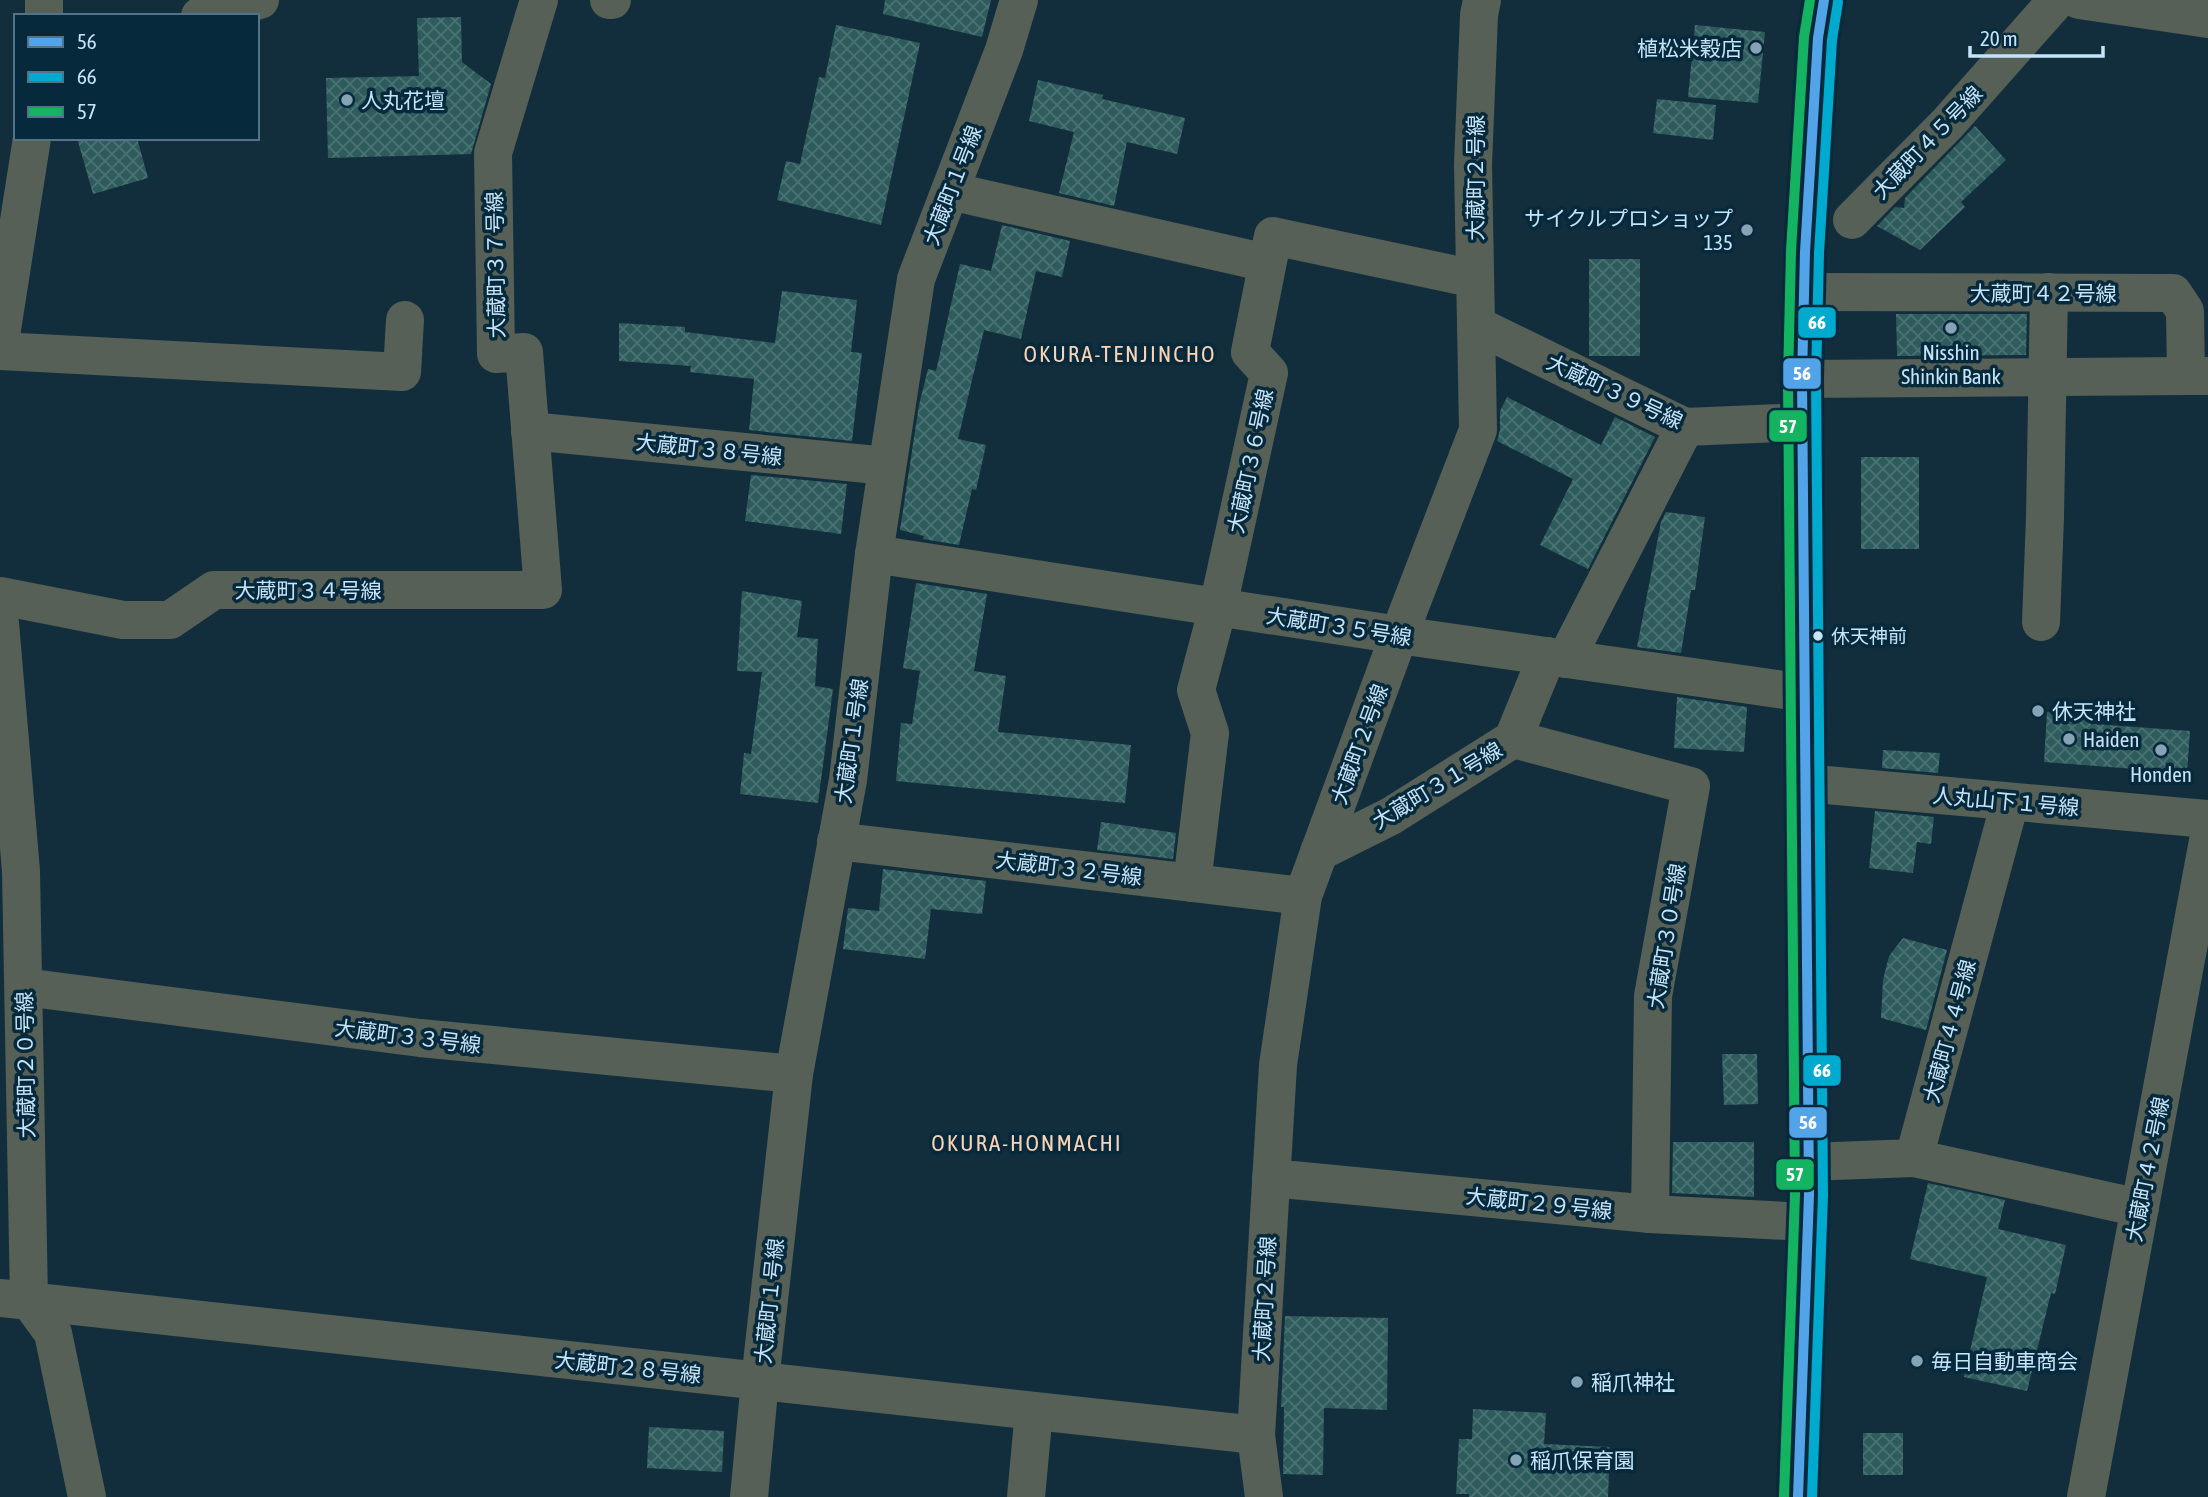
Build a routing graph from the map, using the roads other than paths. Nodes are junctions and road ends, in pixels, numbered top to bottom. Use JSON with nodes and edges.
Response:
{"nodes":[{"id":1,"x":260,"y":0,"type":"edge"},
{"id":2,"x":540,"y":0,"type":"edge"},
{"id":3,"x":1019,"y":0,"type":"edge"},
{"id":4,"x":1482,"y":0,"type":"edge"},
{"id":5,"x":1824,"y":0,"type":"edge"},
{"id":6,"x":2056,"y":0,"type":"edge"},
{"id":7,"x":2079,"y":0,"type":"edge"},
{"id":8,"x":208,"y":14,"type":"edge"},
{"id":9,"x":2208,"y":19,"type":"edge"},
{"id":10,"x":32,"y":140,"type":"edge"},
{"id":11,"x":950,"y":191,"type":"junction"},
{"id":12,"x":1852,"y":220,"type":"dead end"},
{"id":13,"x":1267,"y":262,"type":"junction"},
{"id":14,"x":1475,"y":279,"type":"junction"},
{"id":15,"x":1804,"y":292,"type":"junction"},
{"id":16,"x":2049,"y":292,"type":"junction"},
{"id":17,"x":405,"y":320,"type":"dead end"},
{"id":18,"x":1476,"y":326,"type":"junction"},
{"id":19,"x":0,"y":342,"type":"edge"},
{"id":20,"x":0,"y":351,"type":"edge"},
{"id":21,"x":2197,"y":376,"type":"edge"},
{"id":22,"x":2047,"y":377,"type":"junction"},
{"id":23,"x":1802,"y":379,"type":"junction"},
{"id":24,"x":1803,"y":422,"type":"junction"},
{"id":25,"x":1685,"y":427,"type":"junction"},
{"id":26,"x":530,"y":431,"type":"junction"},
{"id":27,"x":887,"y":466,"type":"junction"},
{"id":28,"x":874,"y":554,"type":"junction"},
{"id":29,"x":543,"y":590,"type":"joint"},
{"id":30,"x":0,"y":596,"type":"edge"},
{"id":31,"x":1218,"y":607,"type":"junction"},
{"id":32,"x":2041,"y":622,"type":"dead end"},
{"id":33,"x":0,"y":623,"type":"edge"},
{"id":34,"x":1399,"y":635,"type":"junction"},
{"id":35,"x":1556,"y":657,"type":"junction"},
{"id":36,"x":1805,"y":693,"type":"junction"},
{"id":37,"x":1513,"y":739,"type":"junction"},
{"id":38,"x":1804,"y":783,"type":"junction"},
{"id":39,"x":2010,"y":802,"type":"junction"},
{"id":40,"x":2208,"y":820,"type":"edge"},
{"id":41,"x":836,"y":841,"type":"junction"},
{"id":42,"x":2208,"y":841,"type":"edge"},
{"id":43,"x":1319,"y":852,"type":"junction"},
{"id":44,"x":1192,"y":883,"type":"junction"},
{"id":45,"x":1303,"y":895,"type":"junction"},
{"id":46,"x":23,"y":987,"type":"junction"},
{"id":47,"x":794,"y":1074,"type":"junction"},
{"id":48,"x":1914,"y":1158,"type":"junction"},
{"id":49,"x":1808,"y":1162,"type":"junction"},
{"id":50,"x":1271,"y":1178,"type":"junction"},
{"id":51,"x":2140,"y":1208,"type":"junction"},
{"id":52,"x":1650,"y":1214,"type":"junction"},
{"id":53,"x":1807,"y":1222,"type":"junction"},
{"id":54,"x":14,"y":1299,"type":"edge"},
{"id":55,"x":760,"y":1381,"type":"junction"},
{"id":56,"x":1034,"y":1411,"type":"junction"},
{"id":57,"x":1255,"y":1435,"type":"junction"},
{"id":58,"x":87,"y":1497,"type":"edge"},
{"id":59,"x":749,"y":1497,"type":"edge"},
{"id":60,"x":1026,"y":1497,"type":"edge"},
{"id":61,"x":1264,"y":1497,"type":"edge"},
{"id":62,"x":1798,"y":1497,"type":"edge"},
{"id":63,"x":2086,"y":1497,"type":"edge"}],
"edges":[{"from":1,"to":8,"type":"street"},
{"from":2,"to":26,"type":"street","name":"大蔵町３７号線"},
{"from":3,"to":11,"type":"street","name":"大蔵町１号線"},
{"from":4,"to":14,"type":"street","name":"大蔵町２号線"},
{"from":5,"to":15,"type":"highway"},
{"from":6,"to":12,"type":"street","name":"大蔵町４５号線"},
{"from":7,"to":9,"type":"street"},
{"from":10,"to":19,"type":"street"},
{"from":11,"to":13,"type":"street"},
{"from":11,"to":27,"type":"street","name":"大蔵町１号線"},
{"from":13,"to":14,"type":"street","name":"大蔵町３６号線"},
{"from":13,"to":31,"type":"street","name":"大蔵町３６号線"},
{"from":14,"to":18,"type":"street","name":"大蔵町２号線"},
{"from":15,"to":16,"type":"street","name":"大蔵町４２号線"},
{"from":15,"to":23,"type":"highway"},
{"from":16,"to":21,"type":"street","name":"大蔵町４２号線"},
{"from":16,"to":22,"type":"street"},
{"from":17,"to":20,"type":"street"},
{"from":18,"to":25,"type":"street","name":"大蔵町３９号線"},
{"from":18,"to":34,"type":"street","name":"大蔵町２号線"},
{"from":21,"to":22,"type":"street"},
{"from":22,"to":23,"type":"street"},
{"from":22,"to":32,"type":"street"},
{"from":23,"to":24,"type":"highway"},
{"from":24,"to":25,"type":"street","name":"大蔵町３９号線"},
{"from":24,"to":36,"type":"highway"},
{"from":25,"to":35,"type":"street","name":"大蔵町３１号線"},
{"from":26,"to":27,"type":"street","name":"大蔵町３８号線"},
{"from":26,"to":29,"type":"street","name":"大蔵町３７号線"},
{"from":27,"to":28,"type":"street","name":"大蔵町１号線"},
{"from":28,"to":31,"type":"street","name":"大蔵町３５号線"},
{"from":28,"to":41,"type":"street","name":"大蔵町１号線"},
{"from":29,"to":30,"type":"street","name":"大蔵町３４号線"},
{"from":31,"to":34,"type":"street","name":"大蔵町３５号線"},
{"from":31,"to":44,"type":"street"},
{"from":33,"to":46,"type":"street","name":"大蔵町２０号線"},
{"from":34,"to":35,"type":"street","name":"大蔵町３５号線"},
{"from":34,"to":43,"type":"street","name":"大蔵町２号線"},
{"from":35,"to":36,"type":"street","name":"大蔵町３５号線"},
{"from":35,"to":37,"type":"street","name":"大蔵町３１号線"},
{"from":36,"to":38,"type":"highway"},
{"from":37,"to":43,"type":"street","name":"大蔵町３１号線"},
{"from":37,"to":52,"type":"street","name":"大蔵町３０号線"},
{"from":38,"to":39,"type":"street","name":"人丸山下１号線"},
{"from":38,"to":49,"type":"highway"},
{"from":39,"to":40,"type":"street","name":"人丸山下１号線"},
{"from":39,"to":48,"type":"street","name":"大蔵町４４号線"},
{"from":41,"to":44,"type":"street","name":"大蔵町３２号線"},
{"from":41,"to":47,"type":"street","name":"大蔵町１号線"},
{"from":42,"to":51,"type":"street","name":"大蔵町４２号線"},
{"from":43,"to":45,"type":"street","name":"大蔵町２号線"},
{"from":44,"to":45,"type":"street","name":"大蔵町３２号線"},
{"from":45,"to":50,"type":"street","name":"大蔵町２号線"},
{"from":46,"to":47,"type":"street","name":"大蔵町３３号線"},
{"from":46,"to":54,"type":"street","name":"大蔵町２０号線"},
{"from":47,"to":55,"type":"street","name":"大蔵町１号線"},
{"from":48,"to":49,"type":"street"},
{"from":48,"to":51,"type":"street"},
{"from":49,"to":53,"type":"highway"},
{"from":50,"to":52,"type":"street","name":"大蔵町２９号線"},
{"from":50,"to":57,"type":"street","name":"大蔵町２号線"},
{"from":51,"to":63,"type":"street","name":"大蔵町４２号線"},
{"from":52,"to":53,"type":"street","name":"大蔵町２９号線"},
{"from":53,"to":62,"type":"highway"},
{"from":54,"to":55,"type":"street","name":"大蔵町２８号線"},
{"from":54,"to":58,"type":"street"},
{"from":55,"to":56,"type":"street","name":"大蔵町２８号線"},
{"from":55,"to":59,"type":"street","name":"大蔵町１号線"},
{"from":56,"to":57,"type":"street","name":"大蔵町２８号線"},
{"from":56,"to":60,"type":"street"},
{"from":57,"to":61,"type":"street","name":"大蔵町２号線"}]}
